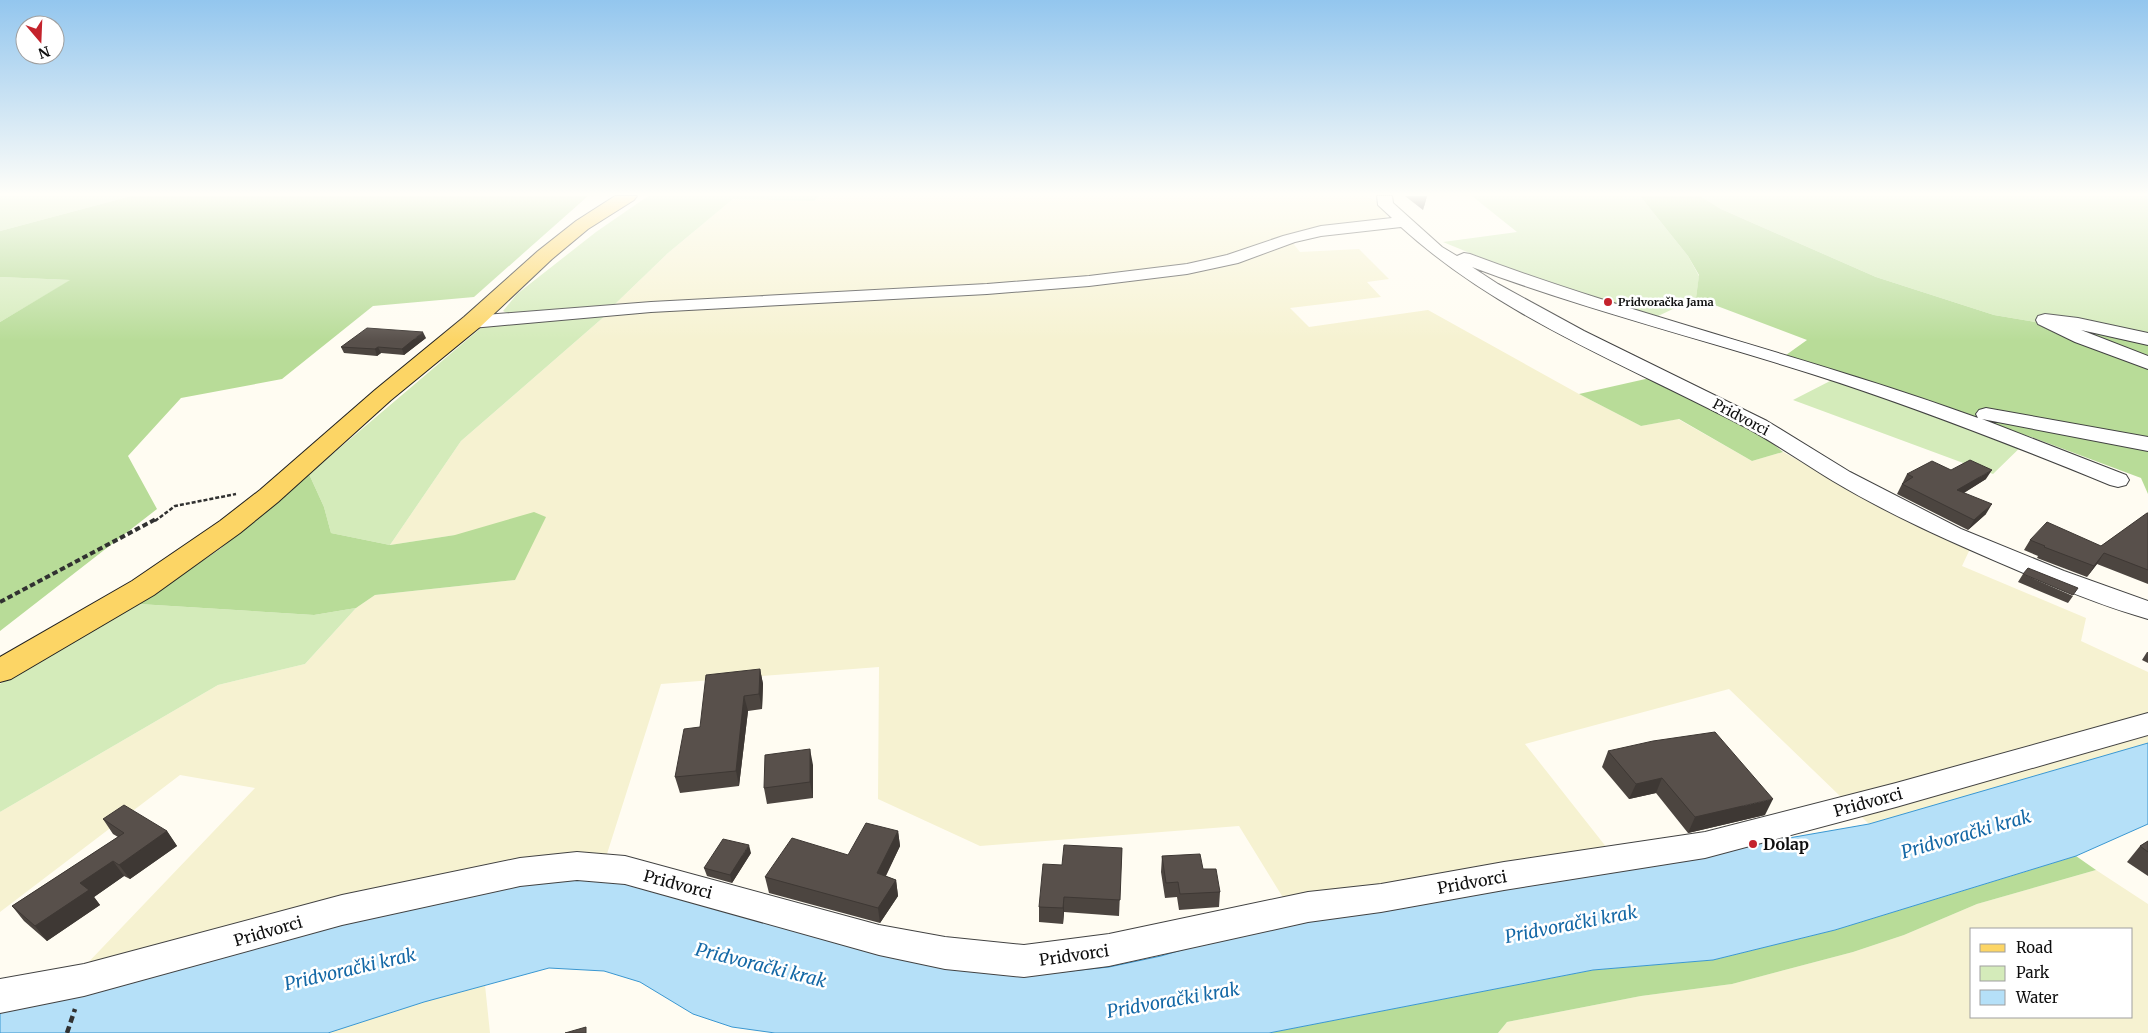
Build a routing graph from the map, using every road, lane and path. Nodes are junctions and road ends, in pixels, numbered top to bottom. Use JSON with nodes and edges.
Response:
{"nodes":[{"id":1,"x":558,"y":244,"type":"edge"},
{"id":2,"x":1274,"y":244,"type":"edge"},
{"id":3,"x":1430,"y":244,"type":"edge"},
{"id":4,"x":1431,"y":244,"type":"edge"},
{"id":5,"x":472,"y":322,"type":"junction"},
{"id":6,"x":2148,"y":339,"type":"edge"},
{"id":7,"x":2148,"y":363,"type":"edge"},
{"id":8,"x":1870,"y":386,"type":"junction"},
{"id":9,"x":2148,"y":444,"type":"edge"},
{"id":10,"x":2118,"y":480,"type":"dead end"},
{"id":11,"x":242,"y":492,"type":"dead end"},
{"id":12,"x":0,"y":602,"type":"edge"},
{"id":13,"x":2148,"y":610,"type":"edge"},
{"id":14,"x":0,"y":671,"type":"edge"},
{"id":15,"x":2148,"y":724,"type":"edge"},
{"id":16,"x":0,"y":996,"type":"edge"}],
"edges":[{"from":1,"to":5,"type":"main road"},
{"from":2,"to":5,"type":"street"},
{"from":3,"to":13,"type":"street","name":"Pridvorci"},
{"from":4,"to":8,"type":"street"},
{"from":5,"to":14,"type":"main road"},
{"from":6,"to":7,"type":"street"},
{"from":8,"to":9,"type":"street"},
{"from":8,"to":10,"type":"street"},
{"from":11,"to":12,"type":"path"},
{"from":15,"to":16,"type":"street","name":"Pridvorci"}]}
